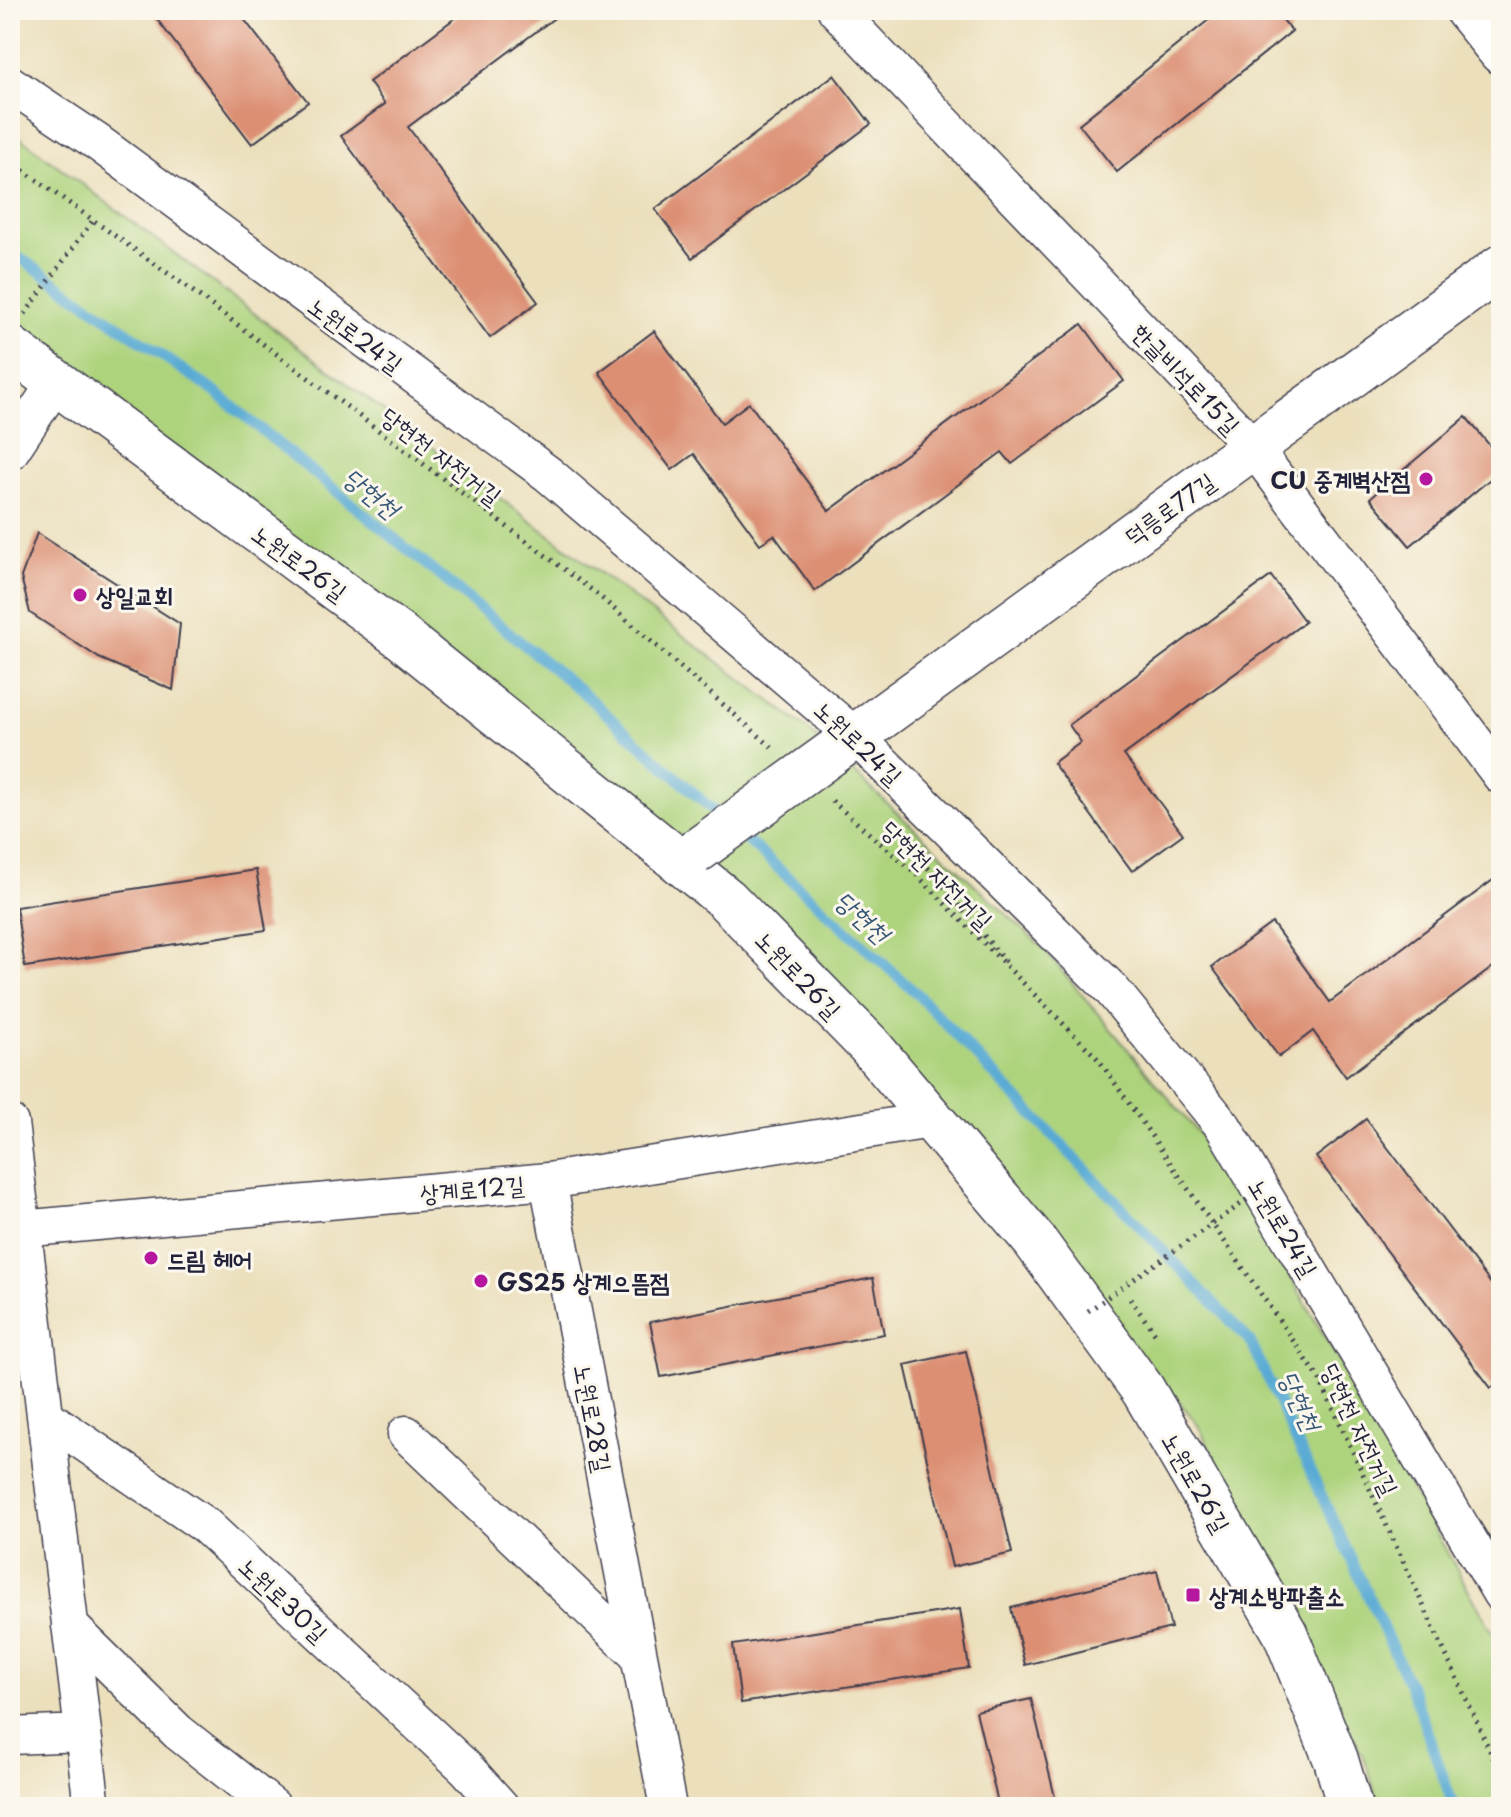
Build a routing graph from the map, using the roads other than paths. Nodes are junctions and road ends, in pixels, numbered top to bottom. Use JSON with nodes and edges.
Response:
{"nodes":[{"id":1,"x":836,"y":10,"type":"edge"},
{"id":2,"x":1467,"y":10,"type":"edge"},
{"id":3,"x":1501,"y":52,"type":"edge"},
{"id":4,"x":10,"y":84,"type":"edge"},
{"id":5,"x":1501,"y":267,"type":"edge"},
{"id":6,"x":10,"y":348,"type":"edge"},
{"id":7,"x":56,"y":382,"type":"junction"},
{"id":8,"x":1253,"y":447,"type":"junction"},
{"id":9,"x":10,"y":452,"type":"edge"},
{"id":10,"x":846,"y":743,"type":"junction"},
{"id":11,"x":1501,"y":776,"type":"edge"},
{"id":12,"x":688,"y":858,"type":"junction"},
{"id":13,"x":931,"y":1120,"type":"junction"},
{"id":14,"x":10,"y":1123,"type":"edge"},
{"id":15,"x":548,"y":1181,"type":"junction"},
{"id":16,"x":16,"y":1230,"type":"edge"},
{"id":17,"x":45,"y":1416,"type":"junction"},
{"id":18,"x":406,"y":1434,"type":"dead end"},
{"id":19,"x":1501,"y":1594,"type":"edge"},
{"id":20,"x":70,"y":1626,"type":"junction"},
{"id":21,"x":639,"y":1656,"type":"junction"},
{"id":22,"x":83,"y":1733,"type":"junction"},
{"id":23,"x":10,"y":1736,"type":"edge"},
{"id":24,"x":92,"y":1807,"type":"edge"},
{"id":25,"x":273,"y":1807,"type":"edge"},
{"id":26,"x":501,"y":1807,"type":"edge"},
{"id":27,"x":668,"y":1807,"type":"edge"},
{"id":28,"x":1350,"y":1807,"type":"edge"}],
"edges":[{"from":1,"to":8,"type":"street","name":"한글비석로15길"},
{"from":2,"to":3,"type":"main road"},
{"from":4,"to":10,"type":"street","name":"노원로24길"},
{"from":5,"to":8,"type":"main road","name":"덕릉로77길"},
{"from":6,"to":7,"type":"main road","name":"노원로26길"},
{"from":7,"to":9,"type":"street"},
{"from":7,"to":12,"type":"main road","name":"노원로26길"},
{"from":8,"to":10,"type":"main road","name":"덕릉로77길"},
{"from":8,"to":11,"type":"street","name":"한글비석로15길"},
{"from":10,"to":12,"type":"main road","name":"덕릉로77길","bridge":true},
{"from":10,"to":19,"type":"street","name":"노원로24길"},
{"from":12,"to":13,"type":"main road","name":"노원로26길"},
{"from":13,"to":15,"type":"street","name":"상계로12길"},
{"from":13,"to":28,"type":"main road","name":"노원로26길"},
{"from":14,"to":16,"type":"street"},
{"from":15,"to":16,"type":"street","name":"상계로12길"},
{"from":15,"to":21,"type":"street","name":"노원로28길"},
{"from":16,"to":17,"type":"street"},
{"from":17,"to":20,"type":"street"},
{"from":17,"to":26,"type":"street","name":"노원로30길"},
{"from":18,"to":21,"type":"street"},
{"from":20,"to":22,"type":"street"},
{"from":20,"to":25,"type":"street"},
{"from":21,"to":27,"type":"street","name":"노원로28길"},
{"from":22,"to":23,"type":"street"},
{"from":22,"to":24,"type":"street"}]}
